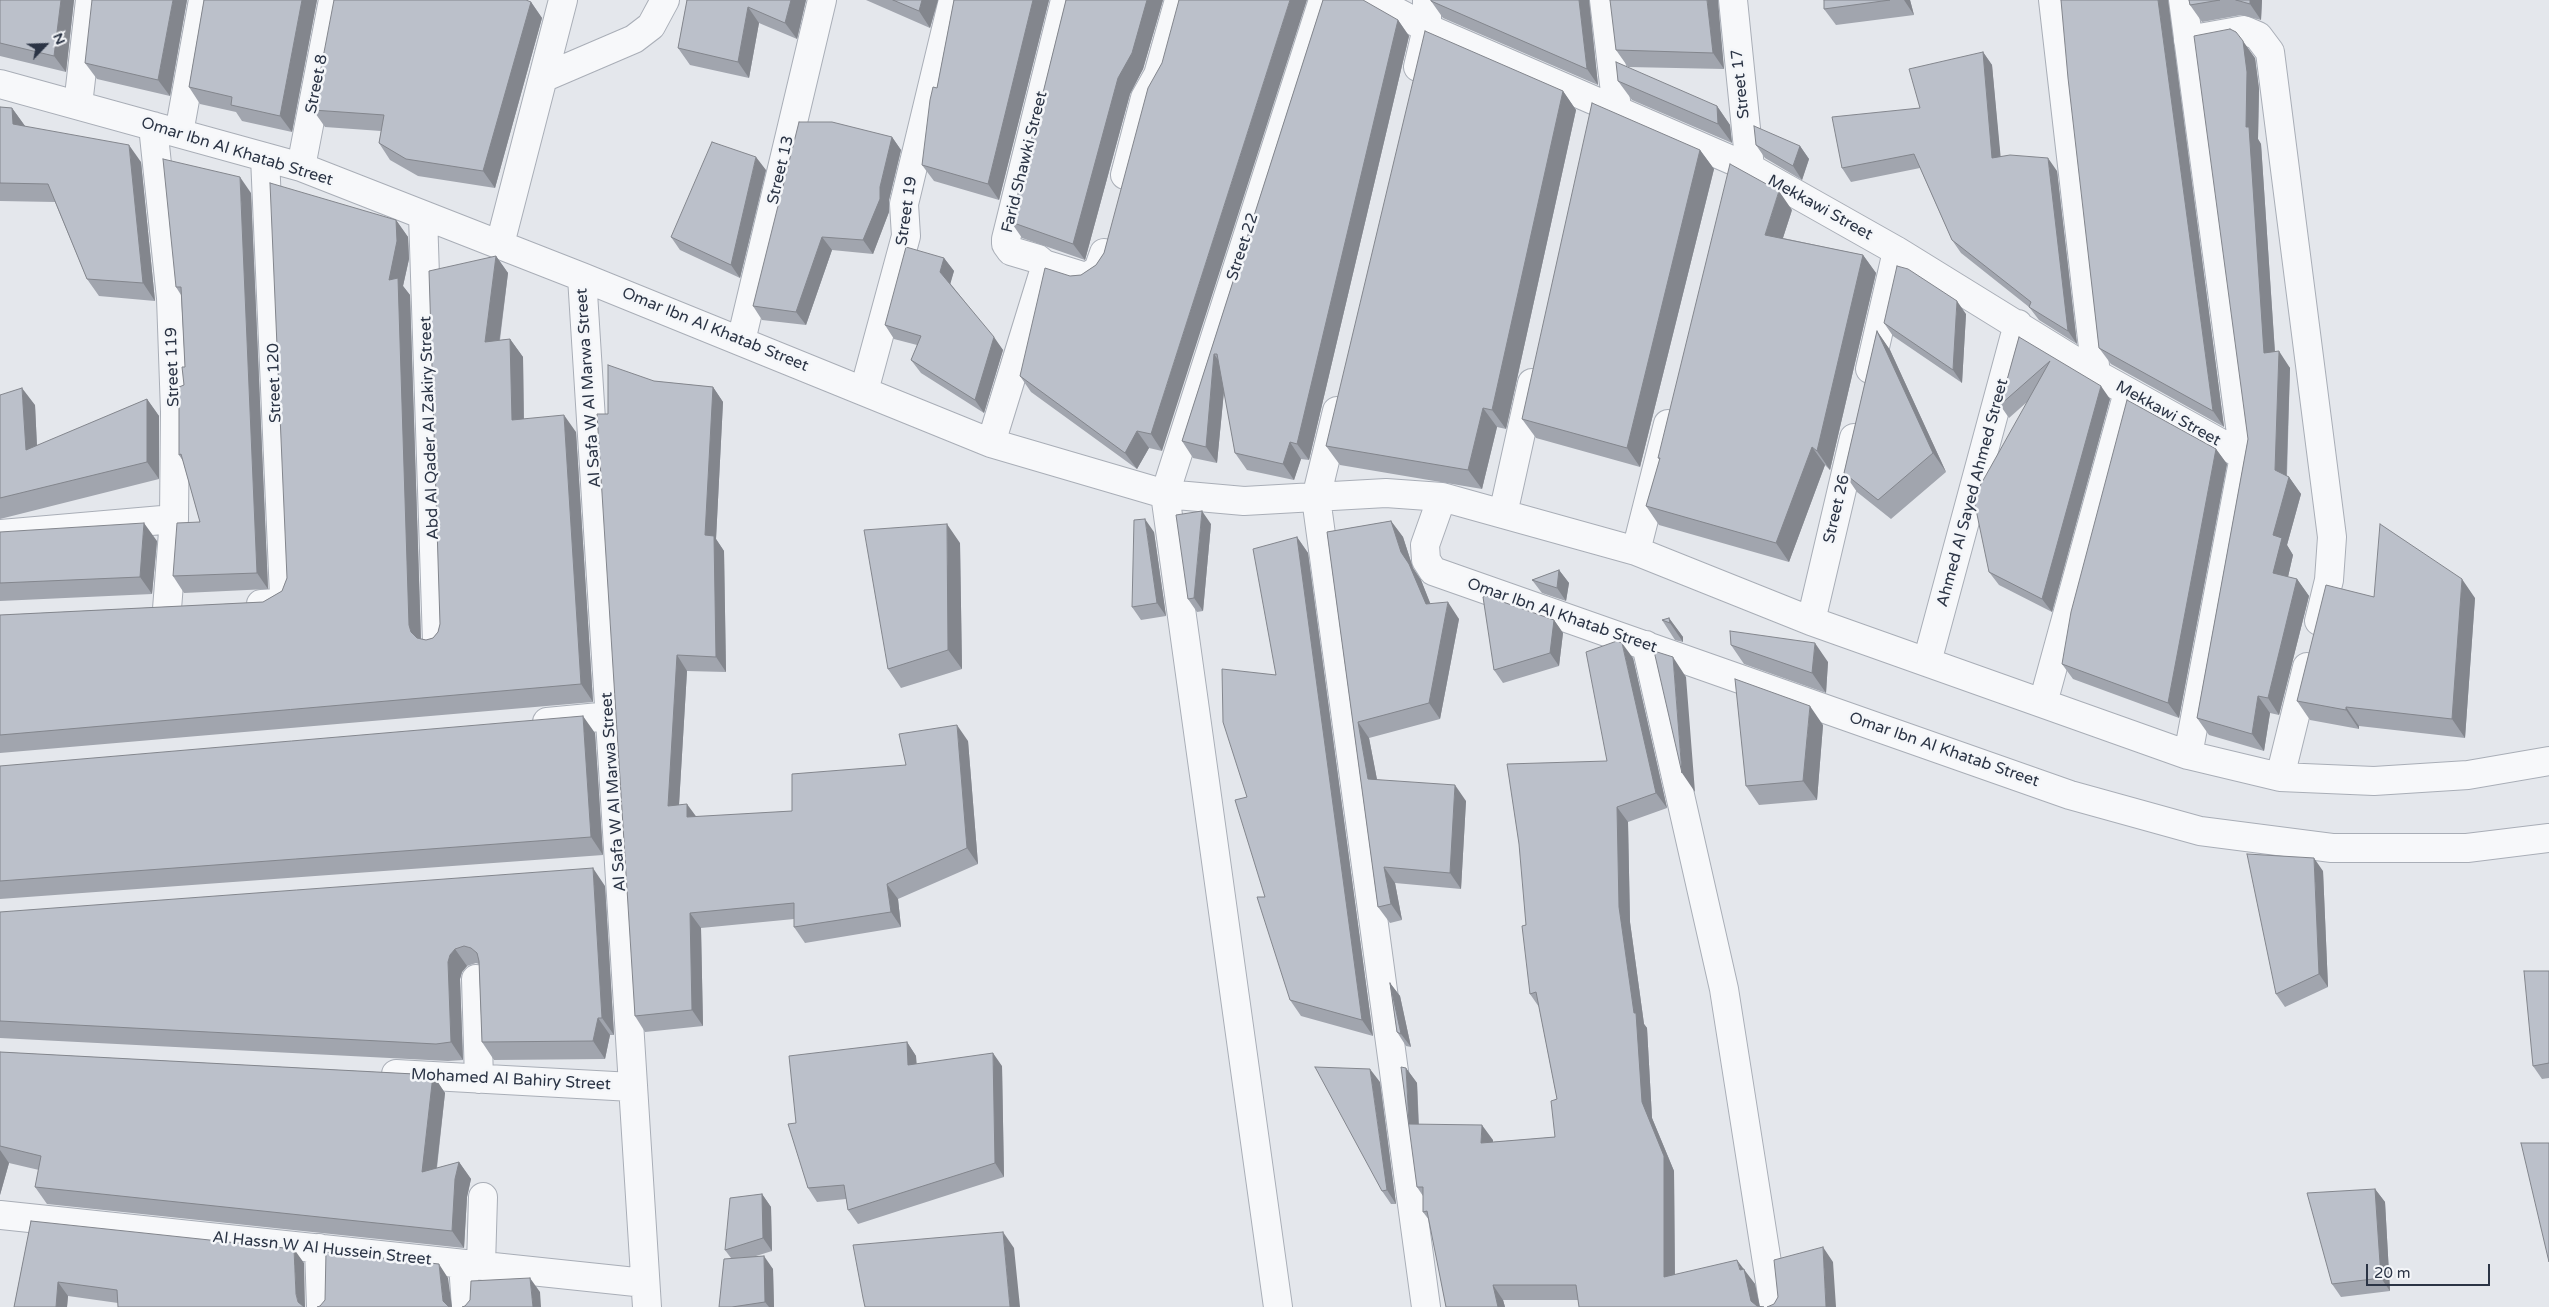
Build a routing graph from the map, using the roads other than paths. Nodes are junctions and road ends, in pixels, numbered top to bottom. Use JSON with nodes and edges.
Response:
{"nodes":[{"id":1,"x":90,"y":0,"type":"edge"},
{"id":2,"x":202,"y":0,"type":"edge"},
{"id":3,"x":333,"y":0,"type":"edge"},
{"id":4,"x":563,"y":0,"type":"edge"},
{"id":5,"x":665,"y":0,"type":"edge"},
{"id":6,"x":822,"y":0,"type":"edge"},
{"id":7,"x":952,"y":0,"type":"edge"},
{"id":8,"x":1065,"y":0,"type":"edge"},
{"id":9,"x":1179,"y":0,"type":"edge"},
{"id":10,"x":1322,"y":0,"type":"edge"},
{"id":11,"x":1374,"y":0,"type":"edge"},
{"id":12,"x":1427,"y":0,"type":"edge"},
{"id":13,"x":1604,"y":0,"type":"edge"},
{"id":14,"x":1733,"y":0,"type":"edge"},
{"id":15,"x":2053,"y":0,"type":"edge"},
{"id":16,"x":2183,"y":0,"type":"edge"},
{"id":17,"x":1427,"y":28,"type":"junction"},
{"id":18,"x":2188,"y":40,"type":"junction"},
{"id":19,"x":543,"y":78,"type":"junction"},
{"id":20,"x":0,"y":84,"type":"edge"},
{"id":21,"x":1411,"y":95,"type":"edge"},
{"id":22,"x":78,"y":104,"type":"junction"},
{"id":23,"x":1605,"y":105,"type":"junction"},
{"id":24,"x":153,"y":126,"type":"junction"},
{"id":25,"x":1588,"y":130,"type":"edge"},
{"id":26,"x":179,"y":133,"type":"junction"},
{"id":27,"x":265,"y":157,"type":"junction"},
{"id":28,"x":1741,"y":164,"type":"junction"},
{"id":29,"x":300,"y":167,"type":"junction"},
{"id":30,"x":1725,"y":188,"type":"edge"},
{"id":31,"x":1118,"y":200,"type":"edge"},
{"id":32,"x":424,"y":215,"type":"junction"},
{"id":33,"x":1110,"y":228,"type":"edge"},
{"id":34,"x":500,"y":244,"type":"junction"},
{"id":35,"x":1897,"y":252,"type":"junction"},
{"id":36,"x":1044,"y":264,"type":"junction"},
{"id":37,"x":582,"y":277,"type":"junction"},
{"id":38,"x":2018,"y":324,"type":"junction"},
{"id":39,"x":741,"y":341,"type":"junction"},
{"id":40,"x":1537,"y":360,"type":"edge"},
{"id":41,"x":2096,"y":374,"type":"junction"},
{"id":42,"x":864,"y":391,"type":"junction"},
{"id":43,"x":1341,"y":391,"type":"edge"},
{"id":44,"x":2128,"y":392,"type":"junction"},
{"id":45,"x":1674,"y":398,"type":"edge"},
{"id":46,"x":991,"y":443,"type":"junction"},
{"id":47,"x":2244,"y":456,"type":"junction"},
{"id":48,"x":1165,"y":494,"type":"junction"},
{"id":49,"x":1442,"y":497,"type":"junction"},
{"id":50,"x":1316,"y":498,"type":"junction"},
{"id":51,"x":1503,"y":514,"type":"junction"},
{"id":52,"x":174,"y":519,"type":"junction"},
{"id":53,"x":0,"y":534,"type":"edge"},
{"id":54,"x":1636,"y":551,"type":"junction"},
{"id":55,"x":235,"y":606,"type":"edge"},
{"id":56,"x":196,"y":608,"type":"edge"},
{"id":57,"x":167,"y":609,"type":"junction"},
{"id":58,"x":138,"y":611,"type":"edge"},
{"id":59,"x":1811,"y":621,"type":"junction"},
{"id":60,"x":437,"y":642,"type":"edge"},
{"id":61,"x":1646,"y":645,"type":"junction"},
{"id":62,"x":1927,"y":662,"type":"junction"},
{"id":63,"x":2044,"y":703,"type":"junction"},
{"id":64,"x":610,"y":716,"type":"junction"},
{"id":65,"x":521,"y":724,"type":"edge"},
{"id":66,"x":2188,"y":755,"type":"junction"},
{"id":67,"x":2549,"y":761,"type":"edge"},
{"id":68,"x":2280,"y":777,"type":"junction"},
{"id":69,"x":2549,"y":838,"type":"edge"},
{"id":70,"x":476,"y":979,"type":"edge"},
{"id":71,"x":370,"y":1073,"type":"edge"},
{"id":72,"x":479,"y":1078,"type":"junction"},
{"id":73,"x":632,"y":1087,"type":"junction"},
{"id":74,"x":483,"y":1197,"type":"dead end"},
{"id":75,"x":0,"y":1215,"type":"edge"},
{"id":76,"x":319,"y":1248,"type":"junction"},
{"id":77,"x":472,"y":1265,"type":"junction"},
{"id":78,"x":646,"y":1295,"type":"edge"},
{"id":79,"x":321,"y":1307,"type":"edge"},
{"id":80,"x":466,"y":1307,"type":"edge"},
{"id":81,"x":1278,"y":1307,"type":"edge"},
{"id":82,"x":1426,"y":1307,"type":"edge"},
{"id":83,"x":1774,"y":1307,"type":"edge"}],
"edges":[{"from":1,"to":22,"type":"street"},
{"from":2,"to":26,"type":"street"},
{"from":3,"to":29,"type":"street","name":"Street 8"},
{"from":4,"to":19,"type":"street"},
{"from":5,"to":19,"type":"street"},
{"from":6,"to":39,"type":"street","name":"Street 13"},
{"from":7,"to":42,"type":"street","name":"Street 19"},
{"from":8,"to":36,"type":"street","name":"Farid Shawki Street"},
{"from":9,"to":31,"type":"street"},
{"from":10,"to":48,"type":"street","name":"Street 22"},
{"from":11,"to":17,"type":"street","name":"Mekkawi Street"},
{"from":12,"to":17,"type":"street"},
{"from":13,"to":23,"type":"street"},
{"from":14,"to":28,"type":"street","name":"Street 17"},
{"from":15,"to":41,"type":"street"},
{"from":16,"to":18,"type":"street"},
{"from":17,"to":21,"type":"street"},
{"from":17,"to":23,"type":"street","name":"Mekkawi Street"},
{"from":18,"to":47,"type":"street"},
{"from":18,"to":68,"type":"street"},
{"from":19,"to":34,"type":"street"},
{"from":20,"to":22,"type":"street","name":"Omar Ibn Al Khatab Street"},
{"from":22,"to":24,"type":"street","name":"Omar Ibn Al Khatab Street"},
{"from":23,"to":25,"type":"street"},
{"from":23,"to":28,"type":"street","name":"Mekkawi Street"},
{"from":24,"to":26,"type":"street","name":"Omar Ibn Al Khatab Street"},
{"from":24,"to":52,"type":"street","name":"Street 119"},
{"from":26,"to":27,"type":"street","name":"Omar Ibn Al Khatab Street"},
{"from":27,"to":29,"type":"street","name":"Omar Ibn Al Khatab Street"},
{"from":27,"to":55,"type":"street","name":"Street 120"},
{"from":28,"to":30,"type":"street","name":"Street 17"},
{"from":28,"to":35,"type":"street","name":"Mekkawi Street"},
{"from":29,"to":32,"type":"street","name":"Omar Ibn Al Khatab Street"},
{"from":32,"to":34,"type":"street","name":"Omar Ibn Al Khatab Street"},
{"from":32,"to":60,"type":"street","name":"Abd Al Qader Al Zakiry Street"},
{"from":33,"to":36,"type":"street","name":"Farid Shawki Street"},
{"from":34,"to":37,"type":"street","name":"Omar Ibn Al Khatab Street"},
{"from":35,"to":38,"type":"street","name":"Mekkawi Street"},
{"from":35,"to":59,"type":"street","name":"Street 26"},
{"from":36,"to":46,"type":"street"},
{"from":37,"to":39,"type":"street","name":"Omar Ibn Al Khatab Street"},
{"from":37,"to":64,"type":"street","name":"Al Safa W Al Marwa Street"},
{"from":38,"to":41,"type":"street","name":"Mekkawi Street"},
{"from":38,"to":62,"type":"street","name":"Ahmed Al Sayed Ahmed Street"},
{"from":39,"to":42,"type":"street","name":"Omar Ibn Al Khatab Street"},
{"from":40,"to":51,"type":"street"},
{"from":41,"to":44,"type":"street","name":"Mekkawi Street"},
{"from":42,"to":46,"type":"street","name":"Omar Ibn Al Khatab Street"},
{"from":43,"to":50,"type":"street"},
{"from":44,"to":47,"type":"street","name":"Mekkawi Street"},
{"from":44,"to":63,"type":"street"},
{"from":45,"to":54,"type":"street"},
{"from":46,"to":48,"type":"street","name":"Omar Ibn Al Khatab Street"},
{"from":47,"to":66,"type":"street"},
{"from":48,"to":50,"type":"street","name":"Omar Ibn Al Khatab Street"},
{"from":48,"to":81,"type":"street"},
{"from":49,"to":50,"type":"street","name":"Omar Ibn Al Khatab Street"},
{"from":49,"to":51,"type":"street","name":"Omar Ibn Al Khatab Street"},
{"from":49,"to":61,"type":"street","name":"Omar Ibn Al Khatab Street"},
{"from":50,"to":82,"type":"street"},
{"from":51,"to":54,"type":"street","name":"Omar Ibn Al Khatab Street"},
{"from":52,"to":53,"type":"street"},
{"from":52,"to":57,"type":"street","name":"Street 119"},
{"from":54,"to":59,"type":"street","name":"Omar Ibn Al Khatab Street"},
{"from":56,"to":57,"type":"street"},
{"from":57,"to":58,"type":"street"},
{"from":59,"to":62,"type":"street","name":"Omar Ibn Al Khatab Street"},
{"from":61,"to":69,"type":"street","name":"Omar Ibn Al Khatab Street"},
{"from":61,"to":83,"type":"street"},
{"from":62,"to":63,"type":"street","name":"Omar Ibn Al Khatab Street"},
{"from":63,"to":66,"type":"street","name":"Omar Ibn Al Khatab Street"},
{"from":64,"to":65,"type":"street"},
{"from":64,"to":73,"type":"street","name":"Al Safa W Al Marwa Street"},
{"from":66,"to":68,"type":"street","name":"Omar Ibn Al Khatab Street"},
{"from":67,"to":68,"type":"street","name":"Omar Ibn Al Khatab Street"},
{"from":70,"to":72,"type":"street"},
{"from":71,"to":72,"type":"street","name":"Mohamed Al Bahiry Street"},
{"from":72,"to":73,"type":"street","name":"Mohamed Al Bahiry Street"},
{"from":73,"to":78,"type":"street","name":"Al Safa W Al Marwa Street"},
{"from":74,"to":77,"type":"street"},
{"from":75,"to":76,"type":"street","name":"Al Hassn W Al Hussein Street"},
{"from":76,"to":77,"type":"street","name":"Al Hassn W Al Hussein Street"},
{"from":76,"to":79,"type":"street"},
{"from":77,"to":78,"type":"street","name":"Al Hassn W Al Hussein Street"},
{"from":77,"to":80,"type":"street"}]}
